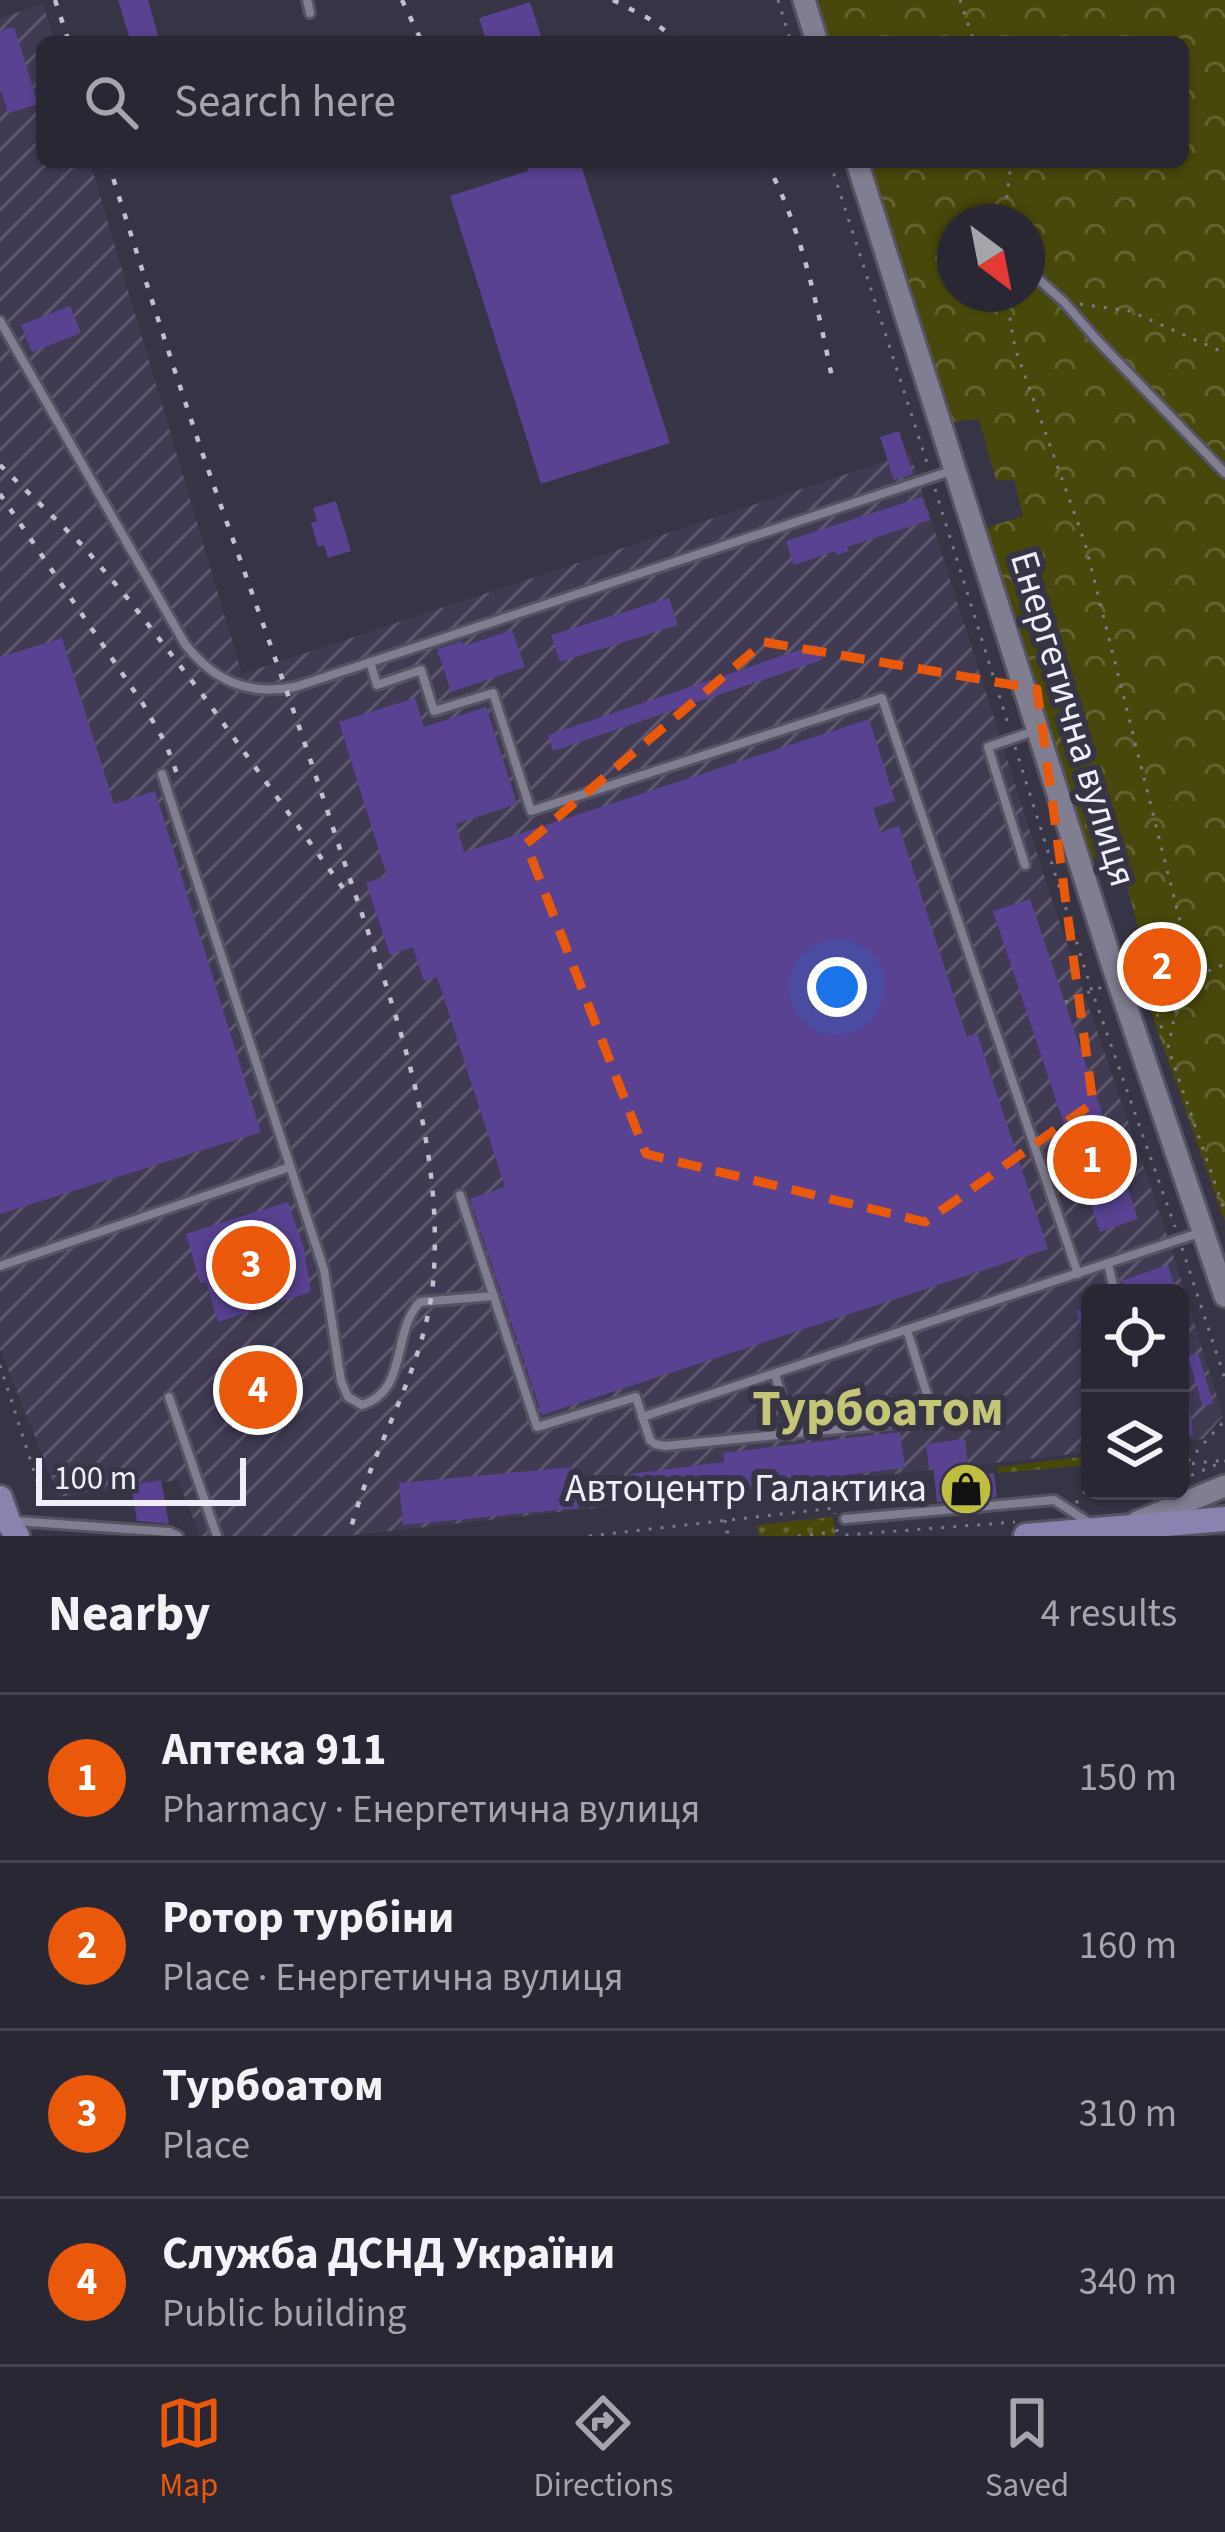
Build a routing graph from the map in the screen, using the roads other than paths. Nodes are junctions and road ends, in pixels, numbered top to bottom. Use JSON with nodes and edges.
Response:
{"nodes":[{"id":1,"x":307,"y":0,"type":"edge"},
{"id":2,"x":804,"y":0,"type":"edge"},
{"id":3,"x":310,"y":13,"type":"dead end"},
{"id":4,"x":816,"y":36,"type":"edge"},
{"id":5,"x":859,"y":168,"type":"edge"},
{"id":6,"x":1045,"y":285,"type":"edge"},
{"id":7,"x":0,"y":321,"type":"edge"},
{"id":8,"x":956,"y":470,"type":"junction"},
{"id":9,"x":1225,"y":473,"type":"edge"},
{"id":10,"x":370,"y":662,"type":"junction"},
{"id":11,"x":1038,"y":730,"type":"junction"},
{"id":12,"x":162,"y":774,"type":"dead end"},
{"id":13,"x":1025,"y":865,"type":"dead end"},
{"id":14,"x":290,"y":1167,"type":"junction"},
{"id":15,"x":460,"y":1196,"type":"dead end"},
{"id":16,"x":1204,"y":1231,"type":"junction"},
{"id":17,"x":1108,"y":1264,"type":"junction"},
{"id":18,"x":0,"y":1266,"type":"edge"},
{"id":19,"x":1078,"y":1274,"type":"junction"},
{"id":20,"x":1113,"y":1284,"type":"edge"},
{"id":21,"x":494,"y":1296,"type":"junction"},
{"id":22,"x":1225,"y":1296,"type":"edge"},
{"id":23,"x":907,"y":1330,"type":"junction"},
{"id":24,"x":775,"y":1374,"type":"junction"},
{"id":25,"x":169,"y":1397,"type":"dead end"},
{"id":26,"x":642,"y":1418,"type":"junction"},
{"id":27,"x":793,"y":1435,"type":"junction"},
{"id":28,"x":1225,"y":1486,"type":"edge"},
{"id":29,"x":845,"y":1519,"type":"dead end"},
{"id":30,"x":1225,"y":1519,"type":"edge"},
{"id":31,"x":1068,"y":1521,"type":"junction"},
{"id":32,"x":8,"y":1523,"type":"edge"},
{"id":33,"x":1111,"y":1528,"type":"junction"},
{"id":34,"x":178,"y":1536,"type":"edge"},
{"id":35,"x":217,"y":1536,"type":"edge"},
{"id":36,"x":1026,"y":1536,"type":"edge"}],
"edges":[{"from":1,"to":3,"type":"lane"},
{"from":2,"to":4,"type":"street"},
{"from":5,"to":8,"type":"street","name":"Енергетична вулиця"},
{"from":6,"to":9,"type":"lane"},
{"from":7,"to":10,"type":"lane"},
{"from":8,"to":10,"type":"lane"},
{"from":8,"to":11,"type":"street","name":"Енергетична вулиця"},
{"from":10,"to":19,"type":"lane"},
{"from":11,"to":13,"type":"lane"},
{"from":11,"to":16,"type":"street","name":"Енергетична вулиця"},
{"from":12,"to":14,"type":"lane"},
{"from":14,"to":18,"type":"lane"},
{"from":14,"to":21,"type":"lane"},
{"from":15,"to":21,"type":"lane"},
{"from":16,"to":17,"type":"lane"},
{"from":16,"to":22,"type":"street","name":"Енергетична вулиця"},
{"from":17,"to":19,"type":"lane"},
{"from":17,"to":20,"type":"lane"},
{"from":19,"to":23,"type":"lane"},
{"from":21,"to":26,"type":"lane"},
{"from":23,"to":24,"type":"lane"},
{"from":23,"to":27,"type":"lane"},
{"from":24,"to":26,"type":"lane"},
{"from":24,"to":27,"type":"lane"},
{"from":25,"to":35,"type":"lane"},
{"from":26,"to":27,"type":"lane"},
{"from":28,"to":33,"type":"street"},
{"from":29,"to":31,"type":"lane"},
{"from":30,"to":33,"type":"main road"},
{"from":31,"to":33,"type":"main road"},
{"from":31,"to":36,"type":"main road"},
{"from":32,"to":34,"type":"lane"}]}
